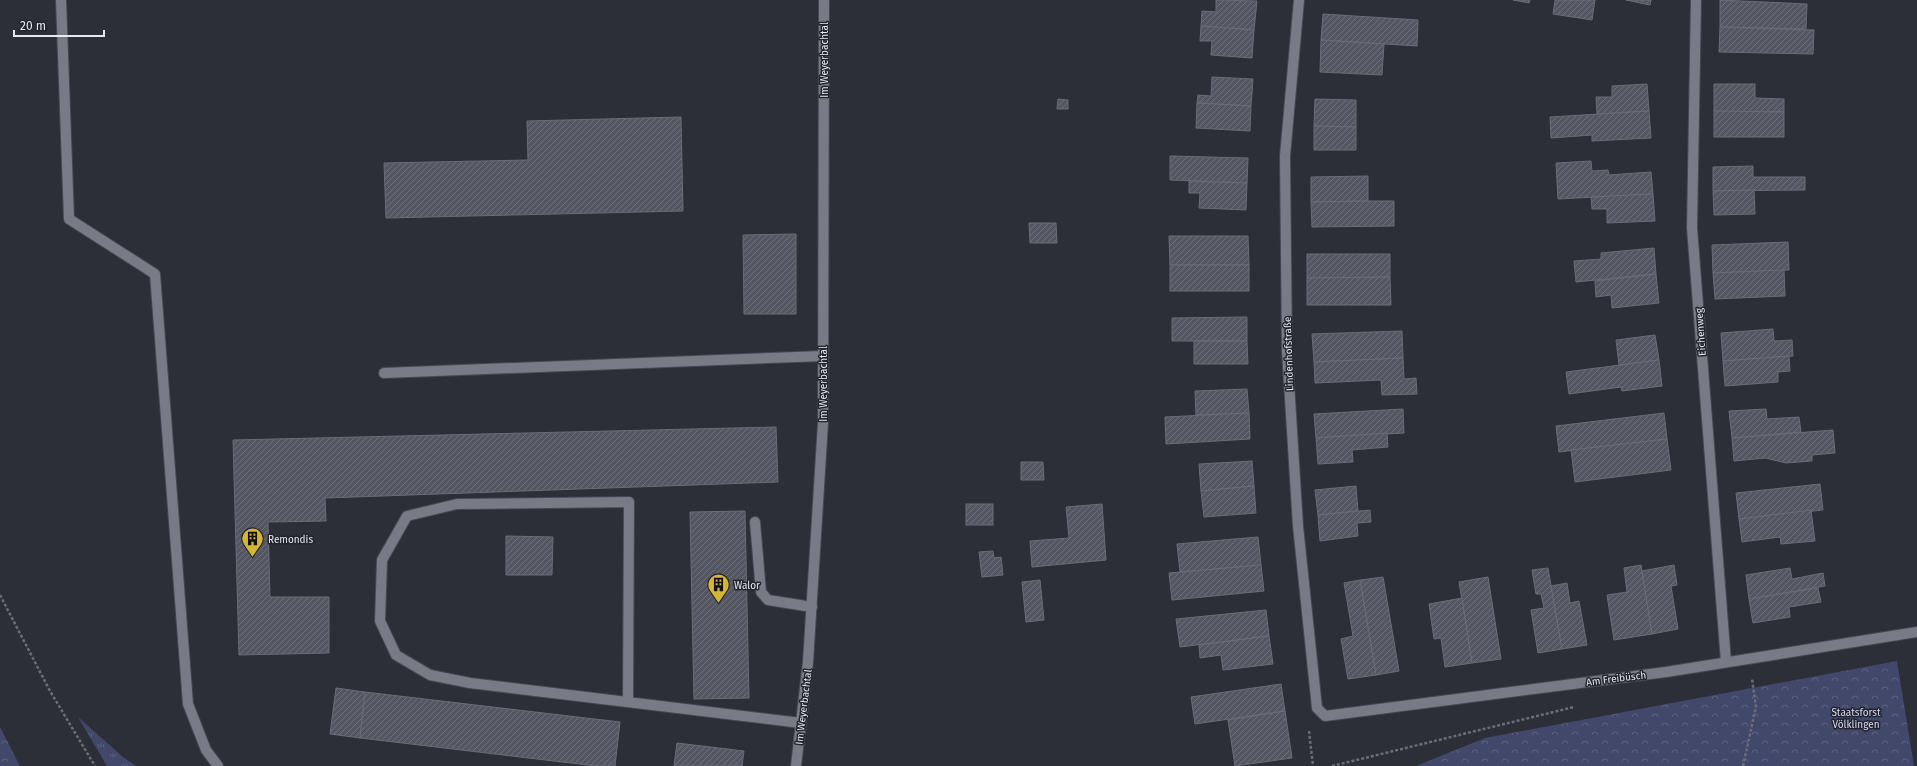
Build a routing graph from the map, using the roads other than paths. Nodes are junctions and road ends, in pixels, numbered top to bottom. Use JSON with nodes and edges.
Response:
{"nodes":[{"id":1,"x":61,"y":0,"type":"edge"},
{"id":2,"x":824,"y":0,"type":"edge"},
{"id":3,"x":1299,"y":0,"type":"edge"},
{"id":4,"x":1696,"y":0,"type":"edge"},
{"id":5,"x":823,"y":356,"type":"junction"},
{"id":6,"x":384,"y":373,"type":"dead end"},
{"id":7,"x":755,"y":522,"type":"dead end"},
{"id":8,"x":812,"y":607,"type":"junction"},
{"id":9,"x":1917,"y":632,"type":"edge"},
{"id":10,"x":1726,"y":662,"type":"junction"},
{"id":11,"x":628,"y":702,"type":"junction"},
{"id":12,"x":1317,"y":708,"type":"joint"},
{"id":13,"x":801,"y":723,"type":"junction"},
{"id":14,"x":218,"y":766,"type":"edge"},
{"id":15,"x":796,"y":766,"type":"edge"}],
"edges":[{"from":1,"to":14,"type":"street"},
{"from":2,"to":5,"type":"street","name":"Im Weyerbachtal"},
{"from":3,"to":12,"type":"street","name":"Lindenhofstraße"},
{"from":4,"to":10,"type":"street","name":"Eichenweg"},
{"from":5,"to":6,"type":"street"},
{"from":5,"to":8,"type":"street","name":"Im Weyerbachtal"},
{"from":7,"to":8,"type":"street"},
{"from":8,"to":13,"type":"street","name":"Im Weyerbachtal"},
{"from":9,"to":10,"type":"street","name":"Am Freibüsch"},
{"from":10,"to":12,"type":"street","name":"Am Freibüsch"},
{"from":11,"to":11,"type":"street"},
{"from":11,"to":13,"type":"street"},
{"from":13,"to":15,"type":"street","name":"Im Weyerbachtal"}]}
